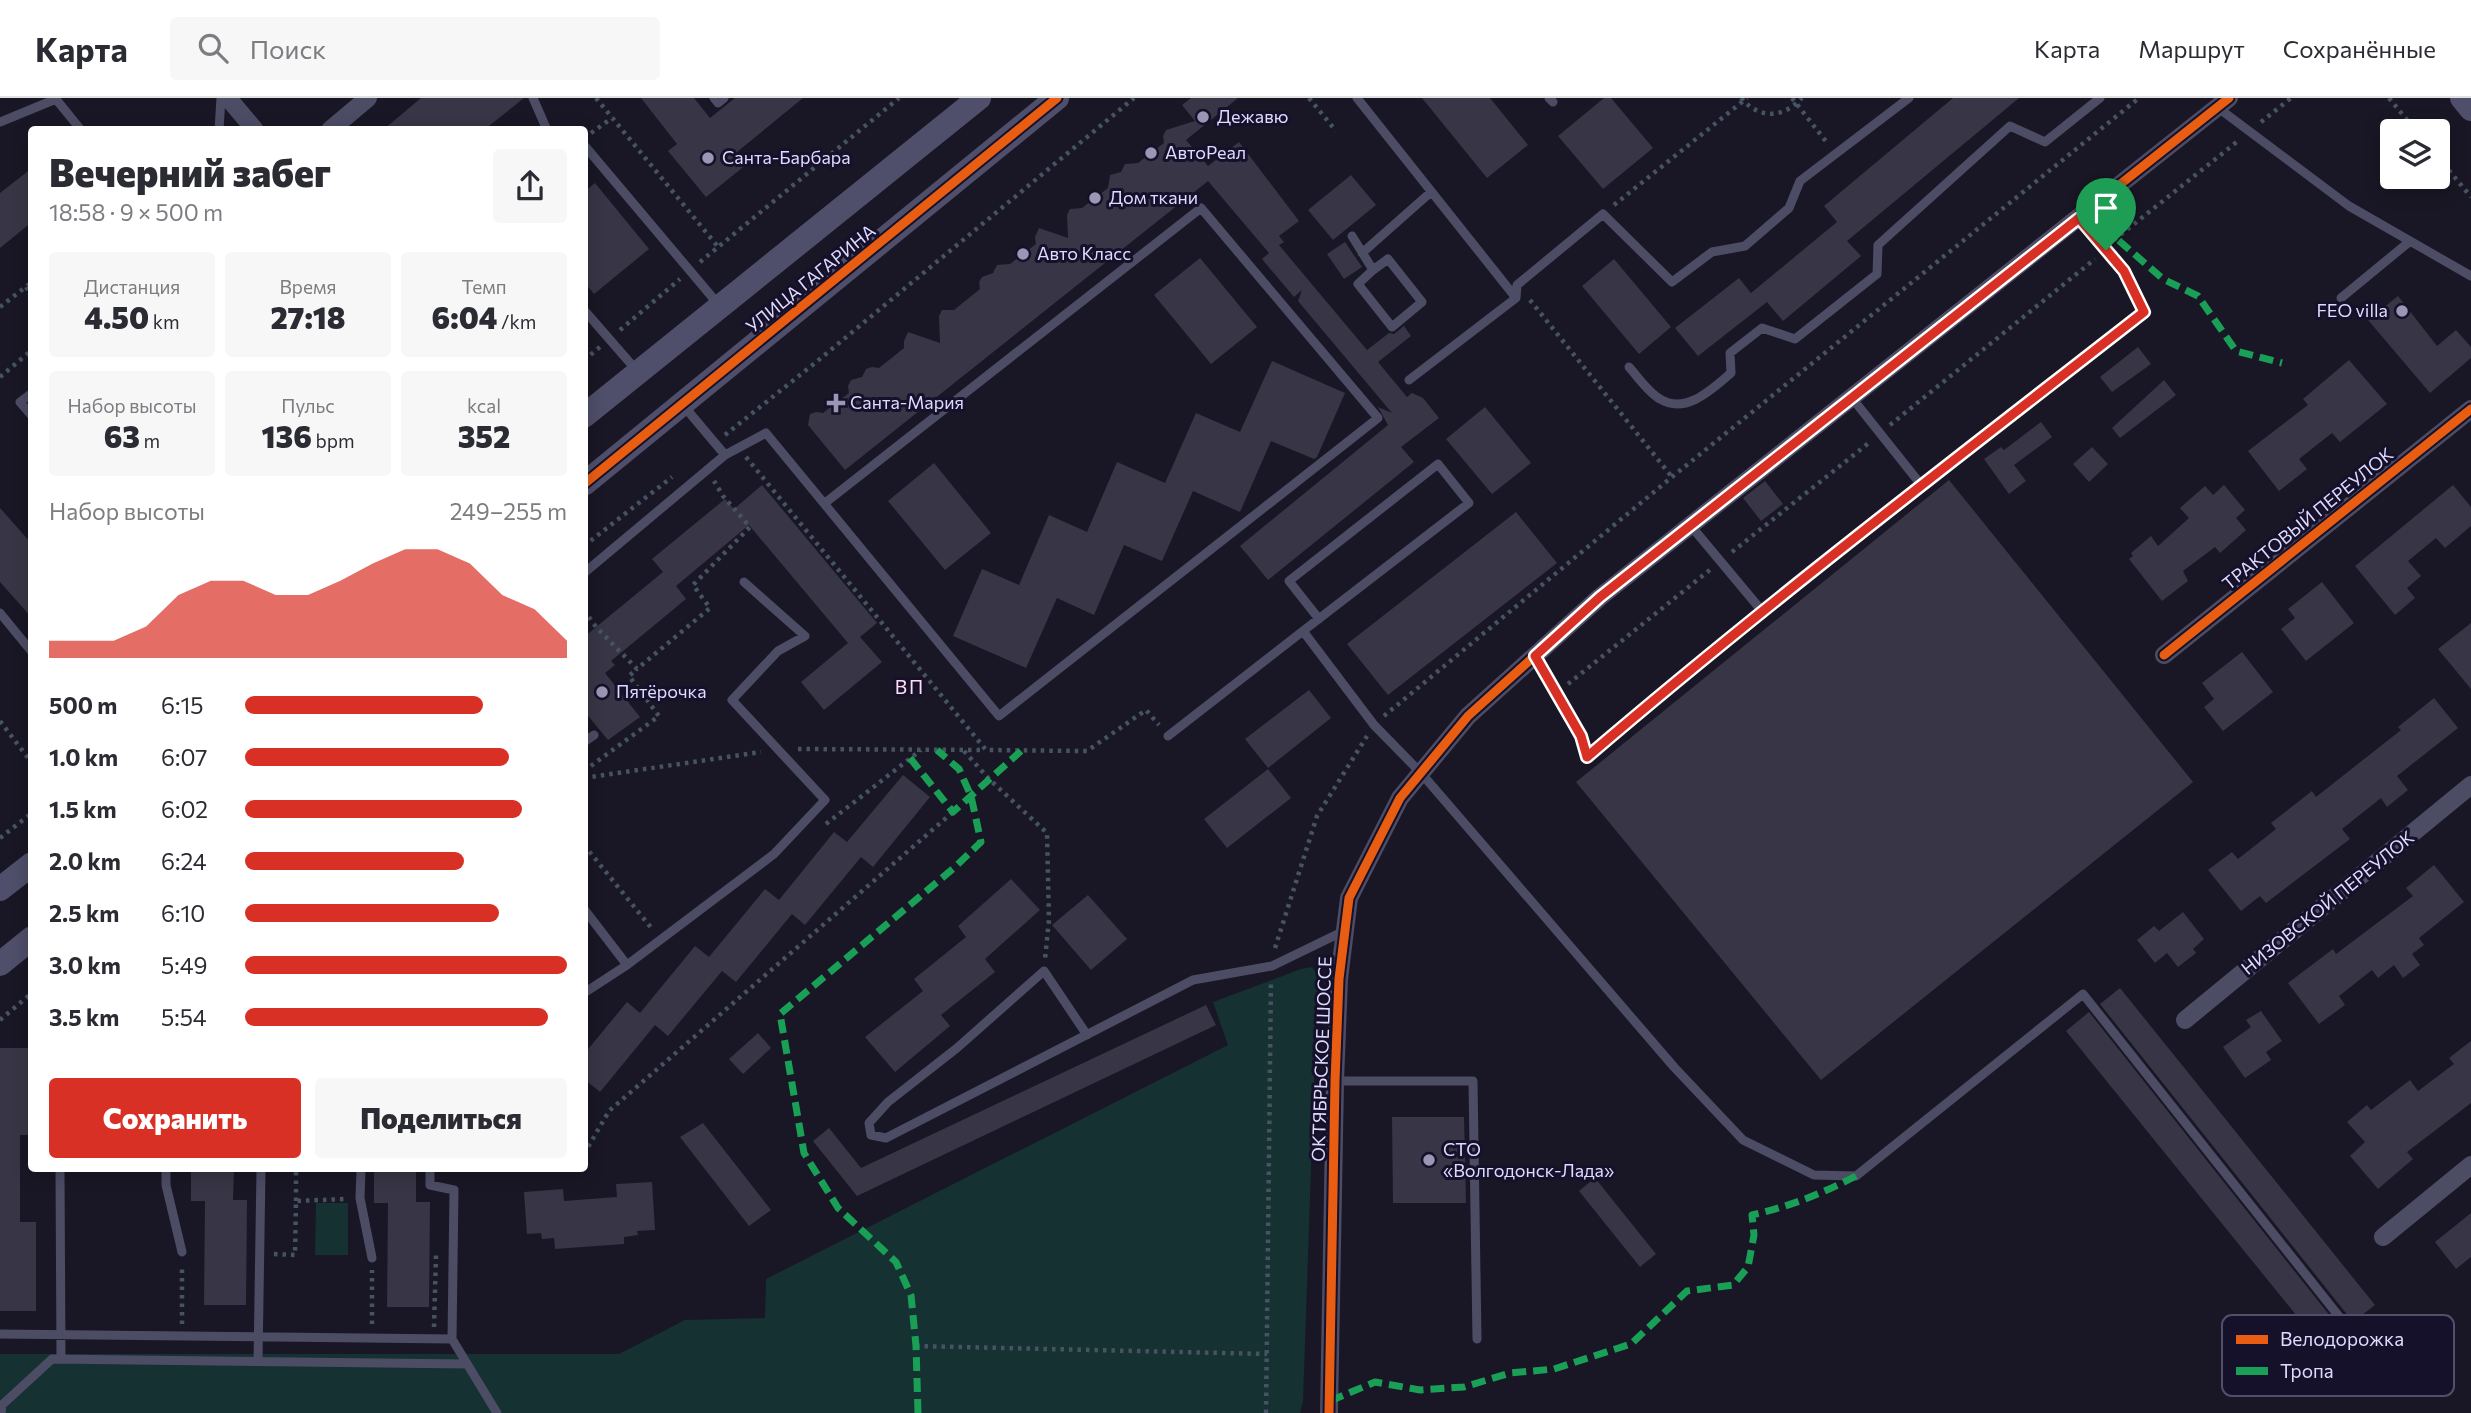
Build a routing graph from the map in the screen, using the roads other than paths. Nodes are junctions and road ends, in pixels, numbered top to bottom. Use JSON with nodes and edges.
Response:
{"nodes":[{"id":1,"x":56,"y":98,"type":"edge"},
{"id":2,"x":221,"y":98,"type":"edge"},
{"id":3,"x":228,"y":98,"type":"edge"},
{"id":4,"x":368,"y":98,"type":"edge"},
{"id":5,"x":533,"y":98,"type":"edge"},
{"id":6,"x":714,"y":98,"type":"edge"},
{"id":7,"x":724,"y":98,"type":"edge"},
{"id":8,"x":1057,"y":98,"type":"edge"},
{"id":9,"x":1357,"y":98,"type":"edge"},
{"id":10,"x":1909,"y":98,"type":"edge"},
{"id":11,"x":2100,"y":98,"type":"edge"},
{"id":12,"x":2462,"y":98,"type":"edge"},
{"id":13,"x":972,"y":100,"type":"edge"},
{"id":14,"x":2223,"y":103,"type":"edge"},
{"id":15,"x":2471,"y":109,"type":"edge"},
{"id":16,"x":0,"y":122,"type":"edge"},
{"id":17,"x":77,"y":126,"type":"edge"},
{"id":18,"x":219,"y":126,"type":"edge"},
{"id":19,"x":252,"y":126,"type":"edge"},
{"id":20,"x":335,"y":126,"type":"edge"},
{"id":21,"x":545,"y":126,"type":"edge"},
{"id":22,"x":588,"y":150,"type":"edge"},
{"id":23,"x":1431,"y":192,"type":"junction"},
{"id":24,"x":2079,"y":218,"type":"junction"},
{"id":25,"x":1352,"y":236,"type":"dead end"},
{"id":26,"x":2409,"y":242,"type":"junction"},
{"id":27,"x":1362,"y":253,"type":"junction"},
{"id":28,"x":1373,"y":270,"type":"junction"},
{"id":29,"x":2471,"y":276,"type":"edge"},
{"id":30,"x":1516,"y":298,"type":"junction"},
{"id":31,"x":2341,"y":298,"type":"dead end"},
{"id":32,"x":720,"y":307,"type":"junction"},
{"id":33,"x":588,"y":315,"type":"edge"},
{"id":34,"x":1629,"y":367,"type":"dead end"},
{"id":35,"x":638,"y":373,"type":"junction"},
{"id":36,"x":1409,"y":380,"type":"dead end"},
{"id":37,"x":28,"y":396,"type":"edge"},
{"id":38,"x":1852,"y":398,"type":"junction"},
{"id":39,"x":682,"y":404,"type":"junction"},
{"id":40,"x":2471,"y":409,"type":"edge"},
{"id":41,"x":28,"y":411,"type":"edge"},
{"id":42,"x":588,"y":413,"type":"edge"},
{"id":43,"x":725,"y":455,"type":"junction"},
{"id":44,"x":588,"y":481,"type":"edge"},
{"id":45,"x":1922,"y":486,"type":"junction"},
{"id":46,"x":825,"y":503,"type":"junction"},
{"id":47,"x":1690,"y":526,"type":"junction"},
{"id":48,"x":588,"y":570,"type":"edge"},
{"id":49,"x":744,"y":582,"type":"dead end"},
{"id":50,"x":1762,"y":611,"type":"junction"},
{"id":51,"x":0,"y":613,"type":"edge"},
{"id":52,"x":1319,"y":619,"type":"junction"},
{"id":53,"x":1303,"y":631,"type":"junction"},
{"id":54,"x":28,"y":647,"type":"edge"},
{"id":55,"x":2164,"y":655,"type":"dead end"},
{"id":56,"x":1535,"y":656,"type":"junction"},
{"id":57,"x":594,"y":735,"type":"dead end"},
{"id":58,"x":1168,"y":736,"type":"dead end"},
{"id":59,"x":588,"y":739,"type":"edge"},
{"id":60,"x":1421,"y":773,"type":"junction"},
{"id":61,"x":2471,"y":785,"type":"edge"},
{"id":62,"x":28,"y":867,"type":"edge"},
{"id":63,"x":0,"y":889,"type":"edge"},
{"id":64,"x":588,"y":914,"type":"edge"},
{"id":65,"x":1345,"y":930,"type":"junction"},
{"id":66,"x":28,"y":941,"type":"edge"},
{"id":67,"x":0,"y":964,"type":"edge"},
{"id":68,"x":627,"y":965,"type":"junction"},
{"id":69,"x":588,"y":990,"type":"edge"},
{"id":70,"x":2185,"y":1020,"type":"dead end"},
{"id":71,"x":1087,"y":1035,"type":"junction"},
{"id":72,"x":1335,"y":1081,"type":"junction"},
{"id":73,"x":2471,"y":1165,"type":"edge"},
{"id":74,"x":61,"y":1172,"type":"edge"},
{"id":75,"x":166,"y":1172,"type":"edge"},
{"id":76,"x":261,"y":1172,"type":"edge"},
{"id":77,"x":361,"y":1172,"type":"edge"},
{"id":78,"x":430,"y":1172,"type":"edge"},
{"id":79,"x":2382,"y":1237,"type":"dead end"},
{"id":80,"x":182,"y":1252,"type":"road end"},
{"id":81,"x":372,"y":1258,"type":"road end"},
{"id":82,"x":2338,"y":1315,"type":"edge"},
{"id":83,"x":0,"y":1334,"type":"edge"},
{"id":84,"x":62,"y":1335,"type":"junction"},
{"id":85,"x":259,"y":1337,"type":"junction"},
{"id":86,"x":452,"y":1339,"type":"junction"},
{"id":87,"x":1477,"y":1339,"type":"dead end"},
{"id":88,"x":61,"y":1359,"type":"junction"},
{"id":89,"x":258,"y":1361,"type":"junction"},
{"id":90,"x":467,"y":1364,"type":"junction"},
{"id":91,"x":1,"y":1413,"type":"edge"},
{"id":92,"x":497,"y":1413,"type":"edge"},
{"id":93,"x":1329,"y":1413,"type":"edge"}],
"edges":[{"from":1,"to":16,"type":"lane"},
{"from":1,"to":17,"type":"lane"},
{"from":2,"to":18,"type":"lane"},
{"from":3,"to":19,"type":"street"},
{"from":4,"to":20,"type":"street"},
{"from":5,"to":21,"type":"lane"},
{"from":6,"to":7,"type":"lane"},
{"from":8,"to":39,"type":"street","name":"УЛИЦА ГАГАРИНА"},
{"from":9,"to":23,"type":"lane"},
{"from":10,"to":30,"type":"lane"},
{"from":11,"to":34,"type":"lane"},
{"from":12,"to":15,"type":"street"},
{"from":13,"to":32,"type":"street","name":"УЛИЦА ГАГАРИНА"},
{"from":14,"to":24,"type":"street","name":"ОКТЯБРЬСКОЕ ШОССЕ"},
{"from":14,"to":26,"type":"lane"},
{"from":22,"to":32,"type":"lane"},
{"from":23,"to":27,"type":"lane"},
{"from":23,"to":30,"type":"lane"},
{"from":24,"to":38,"type":"street","name":"ОКТЯБРЬСКОЕ ШОССЕ"},
{"from":24,"to":45,"type":"lane"},
{"from":25,"to":27,"type":"lane"},
{"from":26,"to":29,"type":"lane"},
{"from":26,"to":31,"type":"lane"},
{"from":27,"to":28,"type":"lane"},
{"from":28,"to":28,"type":"lane"},
{"from":30,"to":36,"type":"lane"},
{"from":32,"to":35,"type":"street","name":"УЛИЦА ГАГАРИНА"},
{"from":33,"to":35,"type":"lane"},
{"from":35,"to":42,"type":"street","name":"УЛИЦА ГАГАРИНА"},
{"from":37,"to":41,"type":"lane"},
{"from":38,"to":45,"type":"lane"},
{"from":38,"to":47,"type":"street","name":"ОКТЯБРЬСКОЕ ШОССЕ"},
{"from":39,"to":43,"type":"lane"},
{"from":39,"to":44,"type":"street","name":"УЛИЦА ГАГАРИНА"},
{"from":40,"to":55,"type":"street","name":"ТРАКТОВЫЙ ПЕРЕУЛОК"},
{"from":43,"to":46,"type":"lane"},
{"from":43,"to":48,"type":"lane"},
{"from":45,"to":50,"type":"lane"},
{"from":46,"to":46,"type":"lane"},
{"from":47,"to":50,"type":"lane"},
{"from":47,"to":56,"type":"street","name":"ОКТЯБРЬСКОЕ ШОССЕ"},
{"from":49,"to":68,"type":"lane"},
{"from":50,"to":56,"type":"lane"},
{"from":51,"to":54,"type":"lane"},
{"from":52,"to":52,"type":"lane"},
{"from":52,"to":53,"type":"lane"},
{"from":53,"to":58,"type":"lane"},
{"from":53,"to":60,"type":"lane"},
{"from":56,"to":60,"type":"street","name":"ОКТЯБРЬСКОЕ ШОССЕ"},
{"from":57,"to":59,"type":"lane"},
{"from":60,"to":65,"type":"street","name":"ОКТЯБРЬСКОЕ ШОССЕ"},
{"from":60,"to":82,"type":"lane"},
{"from":61,"to":70,"type":"street","name":"НИЗОВСКОЙ ПЕРЕУЛОК"},
{"from":62,"to":63,"type":"street"},
{"from":64,"to":68,"type":"lane"},
{"from":65,"to":71,"type":"lane"},
{"from":65,"to":72,"type":"street","name":"ОКТЯБРЬСКОЕ ШОССЕ"},
{"from":66,"to":67,"type":"street"},
{"from":68,"to":69,"type":"lane"},
{"from":71,"to":71,"type":"lane"},
{"from":72,"to":87,"type":"lane"},
{"from":72,"to":93,"type":"street","name":"ОКТЯБРЬСКОЕ ШОССЕ"},
{"from":73,"to":79,"type":"street"},
{"from":74,"to":84,"type":"lane"},
{"from":75,"to":80,"type":"lane"},
{"from":76,"to":85,"type":"lane"},
{"from":77,"to":81,"type":"lane"},
{"from":78,"to":86,"type":"lane"},
{"from":83,"to":84,"type":"lane"},
{"from":84,"to":85,"type":"lane"},
{"from":84,"to":88,"type":"lane"},
{"from":85,"to":86,"type":"lane"},
{"from":85,"to":89,"type":"lane"},
{"from":86,"to":90,"type":"lane"},
{"from":88,"to":89,"type":"lane"},
{"from":88,"to":91,"type":"lane"},
{"from":89,"to":90,"type":"lane"},
{"from":90,"to":92,"type":"lane"}]}
